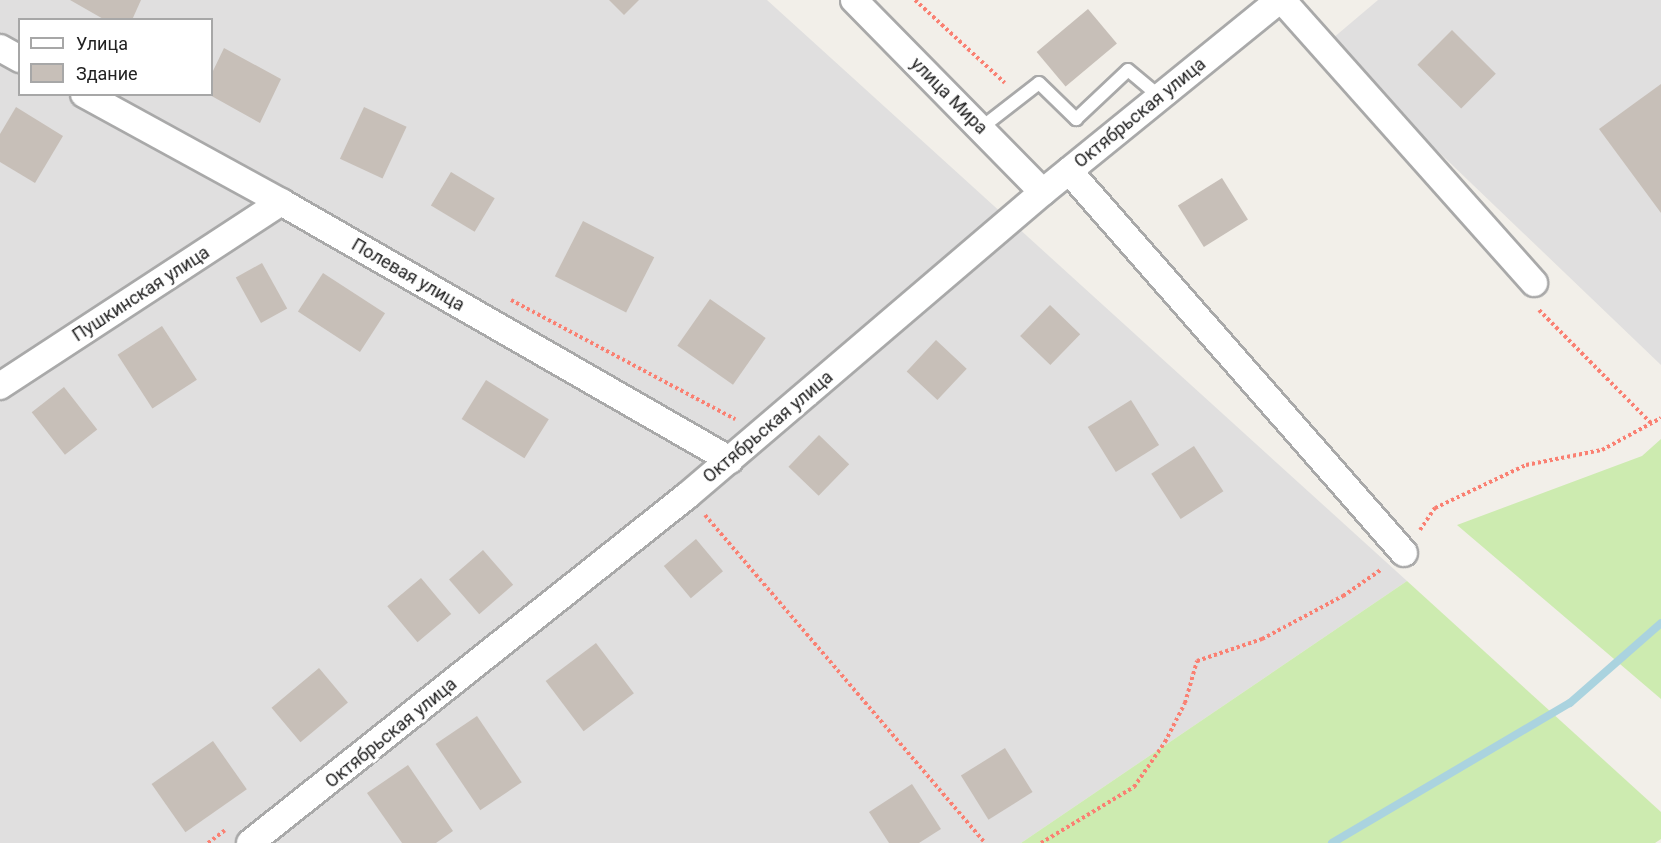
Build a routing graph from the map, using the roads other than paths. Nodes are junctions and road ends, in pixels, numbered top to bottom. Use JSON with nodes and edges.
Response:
{"nodes":[{"id":1,"x":854,"y":0,"type":"edge"},
{"id":2,"x":1280,"y":0,"type":"edge"},
{"id":3,"x":0,"y":48,"type":"edge"},
{"id":4,"x":18,"y":58,"type":"edge"},
{"id":5,"x":88,"y":96,"type":"edge"},
{"id":6,"x":1160,"y":96,"type":"junction"},
{"id":7,"x":981,"y":128,"type":"junction"},
{"id":8,"x":1069,"y":171,"type":"junction"},
{"id":9,"x":1043,"y":192,"type":"junction"},
{"id":10,"x":281,"y":202,"type":"junction"},
{"id":11,"x":1534,"y":283,"type":"road end"},
{"id":12,"x":0,"y":386,"type":"edge"},
{"id":13,"x":730,"y":460,"type":"junction"},
{"id":14,"x":1404,"y":553,"type":"road end"},
{"id":15,"x":250,"y":843,"type":"edge"}],
"edges":[{"from":1,"to":7,"type":"street","name":"улица Мира"},
{"from":2,"to":6,"type":"street","name":"Октябрьская улица"},
{"from":2,"to":11,"type":"street"},
{"from":3,"to":4,"type":"street"},
{"from":5,"to":10,"type":"street","name":"Полевая улица"},
{"from":6,"to":7,"type":"lane"},
{"from":6,"to":8,"type":"street","name":"Октябрьская улица"},
{"from":7,"to":9,"type":"street","name":"улица Мира"},
{"from":8,"to":9,"type":"street","name":"Октябрьская улица"},
{"from":8,"to":14,"type":"street"},
{"from":9,"to":13,"type":"street","name":"Октябрьская улица"},
{"from":10,"to":12,"type":"street","name":"Пушкинская улица"},
{"from":10,"to":13,"type":"street","name":"Полевая улица"},
{"from":13,"to":15,"type":"street","name":"Октябрьская улица"}]}
